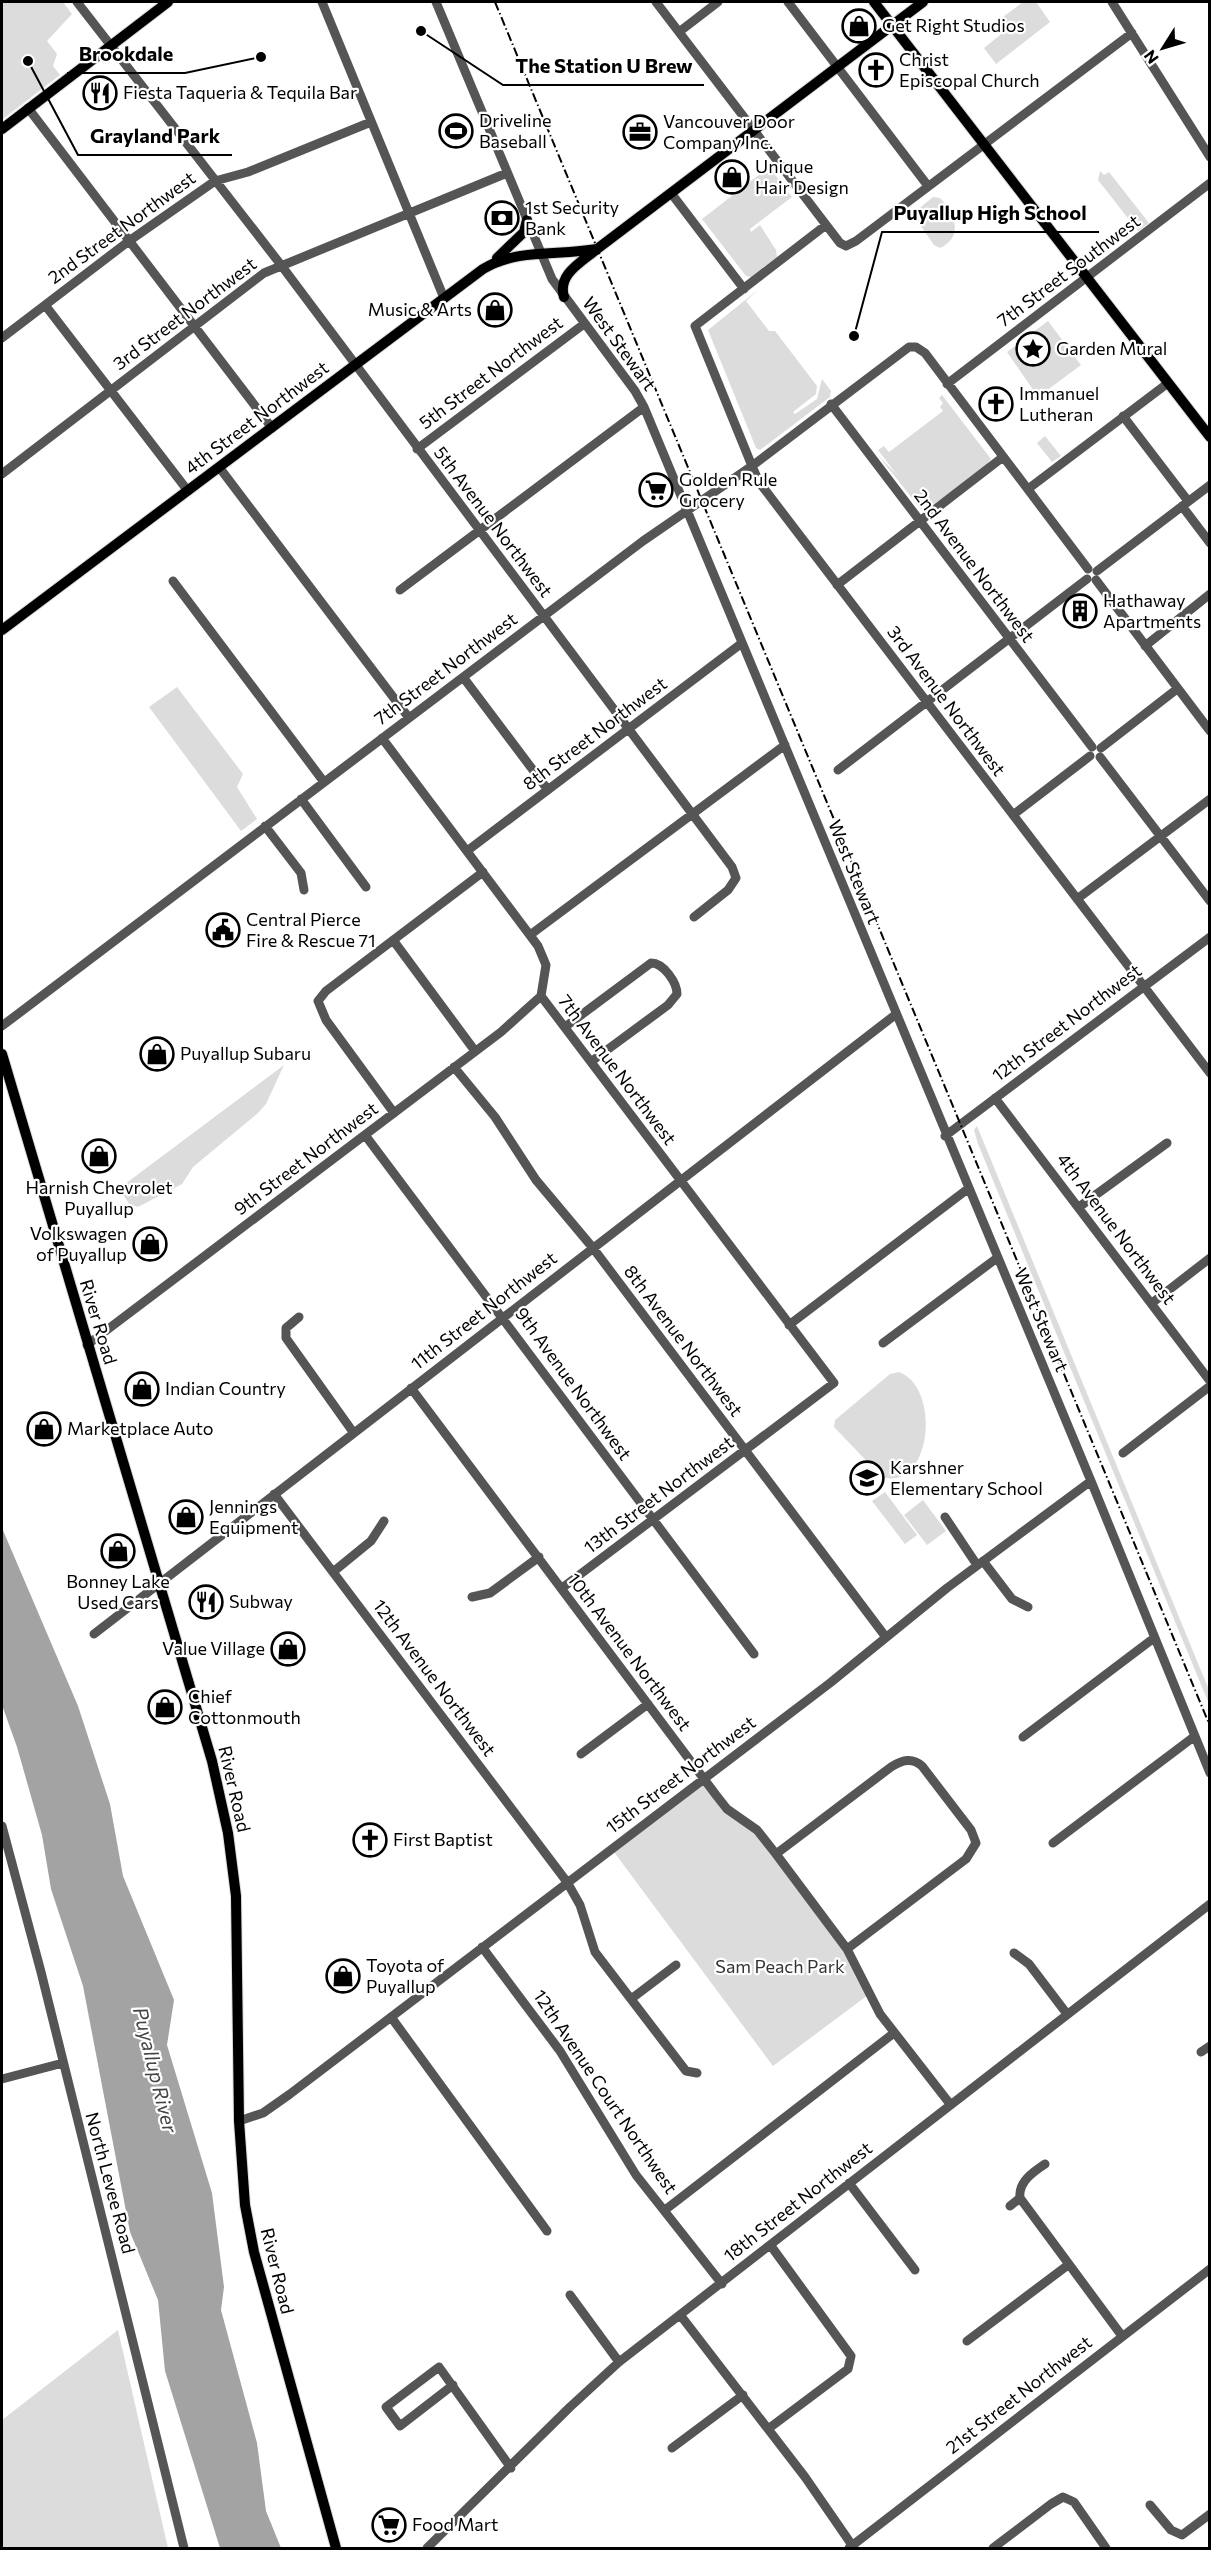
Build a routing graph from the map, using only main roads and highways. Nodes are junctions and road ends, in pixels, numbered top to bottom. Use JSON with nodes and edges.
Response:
{"nodes":[{"id":1,"x":168,"y":2,"type":"edge"},
{"id":2,"x":874,"y":2,"type":"edge"},
{"id":3,"x":923,"y":2,"type":"edge"},
{"id":4,"x":892,"y":25,"type":"junction"},
{"id":5,"x":2,"y":129,"type":"edge"},
{"id":6,"x":527,"y":220,"type":"road end"},
{"id":7,"x":597,"y":249,"type":"junction"},
{"id":8,"x":483,"y":269,"type":"junction"},
{"id":9,"x":564,"y":297,"type":"road end"},
{"id":10,"x":1209,"y":437,"type":"edge"},
{"id":11,"x":2,"y":630,"type":"edge"},
{"id":12,"x":2,"y":1054,"type":"edge"},
{"id":13,"x":336,"y":2548,"type":"edge"}],
"edges":[{"from":1,"to":5,"type":"main road"},
{"from":2,"to":4,"type":"main road"},
{"from":3,"to":4,"type":"main road"},
{"from":4,"to":7,"type":"main road"},
{"from":4,"to":10,"type":"main road"},
{"from":6,"to":8,"type":"main road"},
{"from":7,"to":8,"type":"main road","name":"4th Street Northwest"},
{"from":7,"to":9,"type":"main road"},
{"from":8,"to":11,"type":"main road","name":"4th Street Northwest"},
{"from":12,"to":13,"type":"main road","name":"River Road"}]}
